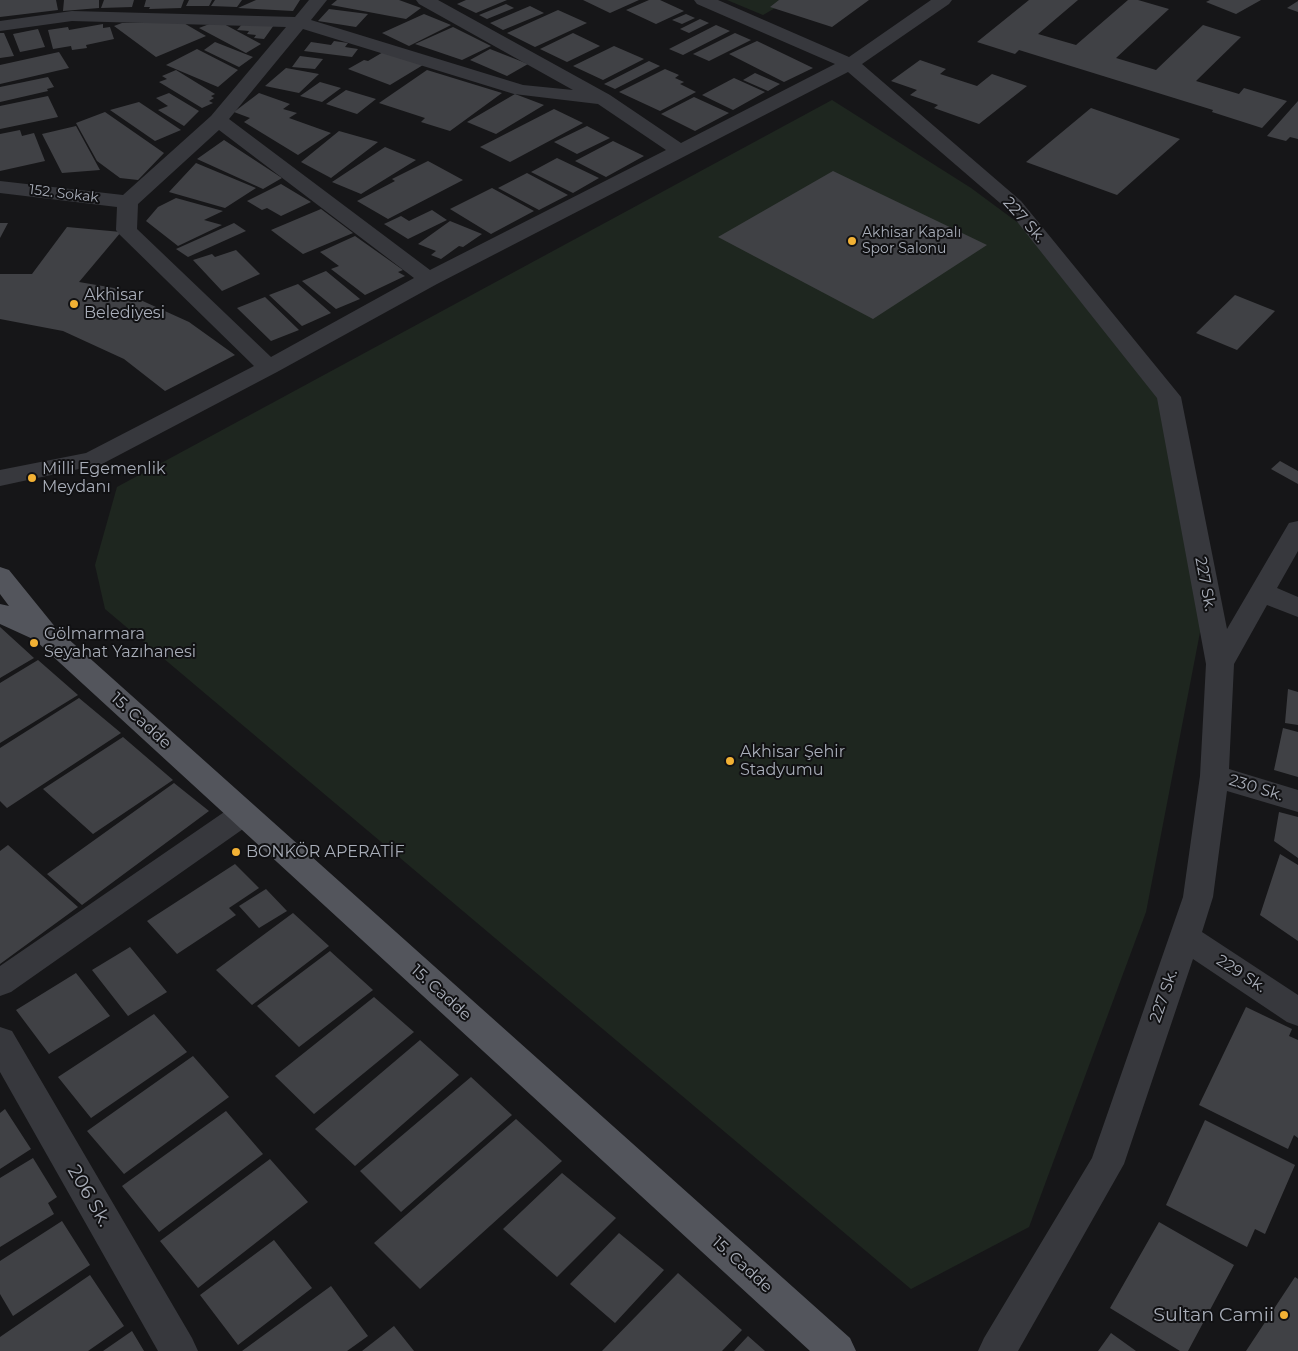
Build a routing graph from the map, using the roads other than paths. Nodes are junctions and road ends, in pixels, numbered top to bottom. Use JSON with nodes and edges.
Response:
{"nodes":[{"id":1,"x":318,"y":0,"type":"edge"},
{"id":2,"x":426,"y":0,"type":"edge"},
{"id":3,"x":703,"y":0,"type":"edge"},
{"id":4,"x":943,"y":0,"type":"edge"},
{"id":5,"x":300,"y":22,"type":"junction"},
{"id":6,"x":0,"y":26,"type":"edge"},
{"id":7,"x":850,"y":64,"type":"junction"},
{"id":8,"x":603,"y":99,"type":"junction"},
{"id":9,"x":218,"y":120,"type":"junction"},
{"id":10,"x":680,"y":151,"type":"junction"},
{"id":11,"x":0,"y":187,"type":"edge"},
{"id":12,"x":128,"y":202,"type":"junction"},
{"id":13,"x":429,"y":279,"type":"junction"},
{"id":14,"x":270,"y":367,"type":"junction"},
{"id":15,"x":0,"y":478,"type":"edge"},
{"id":16,"x":1298,"y":529,"type":"edge"},
{"id":17,"x":0,"y":576,"type":"edge"},
{"id":18,"x":1262,"y":592,"type":"junction"},
{"id":19,"x":1298,"y":608,"type":"edge"},
{"id":20,"x":0,"y":613,"type":"edge"},
{"id":21,"x":46,"y":635,"type":"junction"},
{"id":22,"x":1220,"y":664,"type":"junction"},
{"id":23,"x":1214,"y":776,"type":"junction"},
{"id":24,"x":1298,"y":801,"type":"edge"},
{"id":25,"x":243,"y":814,"type":"junction"},
{"id":26,"x":1184,"y":937,"type":"junction"},
{"id":27,"x":0,"y":983,"type":"edge"},
{"id":28,"x":1298,"y":1012,"type":"edge"},
{"id":29,"x":0,"y":1041,"type":"edge"},
{"id":30,"x":179,"y":1351,"type":"edge"},
{"id":31,"x":837,"y":1351,"type":"edge"},
{"id":32,"x":997,"y":1351,"type":"edge"}],
"edges":[{"from":1,"to":5,"type":"street"},
{"from":2,"to":8,"type":"street"},
{"from":3,"to":7,"type":"street","name":"227 Sk."},
{"from":4,"to":7,"type":"street"},
{"from":5,"to":6,"type":"street"},
{"from":5,"to":8,"type":"street"},
{"from":5,"to":9,"type":"street"},
{"from":7,"to":10,"type":"street"},
{"from":7,"to":22,"type":"street","name":"227 Sk."},
{"from":8,"to":10,"type":"street"},
{"from":9,"to":12,"type":"street"},
{"from":9,"to":13,"type":"street"},
{"from":10,"to":13,"type":"street"},
{"from":11,"to":12,"type":"street","name":"152. Sokak"},
{"from":12,"to":14,"type":"street"},
{"from":13,"to":14,"type":"street"},
{"from":14,"to":15,"type":"street"},
{"from":16,"to":18,"type":"street"},
{"from":17,"to":21,"type":"main road","name":"15. Cadde"},
{"from":18,"to":19,"type":"street"},
{"from":18,"to":22,"type":"street"},
{"from":20,"to":21,"type":"main road","name":"15. Cadde"},
{"from":21,"to":25,"type":"main road","name":"15. Cadde"},
{"from":22,"to":23,"type":"street","name":"227 Sk."},
{"from":23,"to":24,"type":"street","name":"230 Sk."},
{"from":23,"to":26,"type":"street","name":"227 Sk."},
{"from":25,"to":27,"type":"street"},
{"from":25,"to":31,"type":"main road","name":"15. Cadde"},
{"from":26,"to":28,"type":"street","name":"229 Sk."},
{"from":26,"to":32,"type":"street","name":"227 Sk."},
{"from":29,"to":30,"type":"street","name":"206 Sk."}]}
